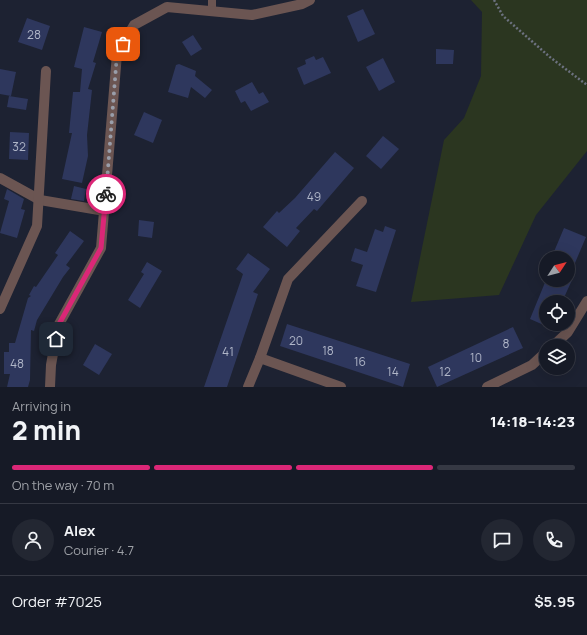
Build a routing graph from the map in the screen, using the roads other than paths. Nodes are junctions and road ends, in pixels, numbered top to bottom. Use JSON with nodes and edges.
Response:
{"nodes":[{"id":1,"x":212,"y":0,"type":"edge"},
{"id":2,"x":310,"y":0,"type":"edge"},
{"id":3,"x":212,"y":12,"type":"junction"},
{"id":4,"x":46,"y":71,"type":"dead end"},
{"id":5,"x":0,"y":178,"type":"edge"},
{"id":6,"x":40,"y":200,"type":"junction"},
{"id":7,"x":362,"y":201,"type":"dead end"},
{"id":8,"x":105,"y":211,"type":"junction"},
{"id":9,"x":587,"y":301,"type":"edge"},
{"id":10,"x":0,"y":309,"type":"edge"},
{"id":11,"x":560,"y":339,"type":"edge"},
{"id":12,"x":260,"y":358,"type":"junction"},
{"id":13,"x":539,"y":358,"type":"edge"},
{"id":14,"x":50,"y":387,"type":"edge"},
{"id":15,"x":248,"y":387,"type":"edge"},
{"id":16,"x":341,"y":387,"type":"edge"},
{"id":17,"x":487,"y":387,"type":"edge"}],
"edges":[{"from":1,"to":3,"type":"lane"},
{"from":2,"to":3,"type":"street"},
{"from":3,"to":8,"type":"street"},
{"from":4,"to":6,"type":"street"},
{"from":5,"to":6,"type":"street"},
{"from":6,"to":8,"type":"street"},
{"from":6,"to":10,"type":"street"},
{"from":7,"to":12,"type":"street"},
{"from":8,"to":14,"type":"street"},
{"from":9,"to":11,"type":"street"},
{"from":12,"to":15,"type":"street"},
{"from":12,"to":16,"type":"street"},
{"from":13,"to":17,"type":"street"}]}
